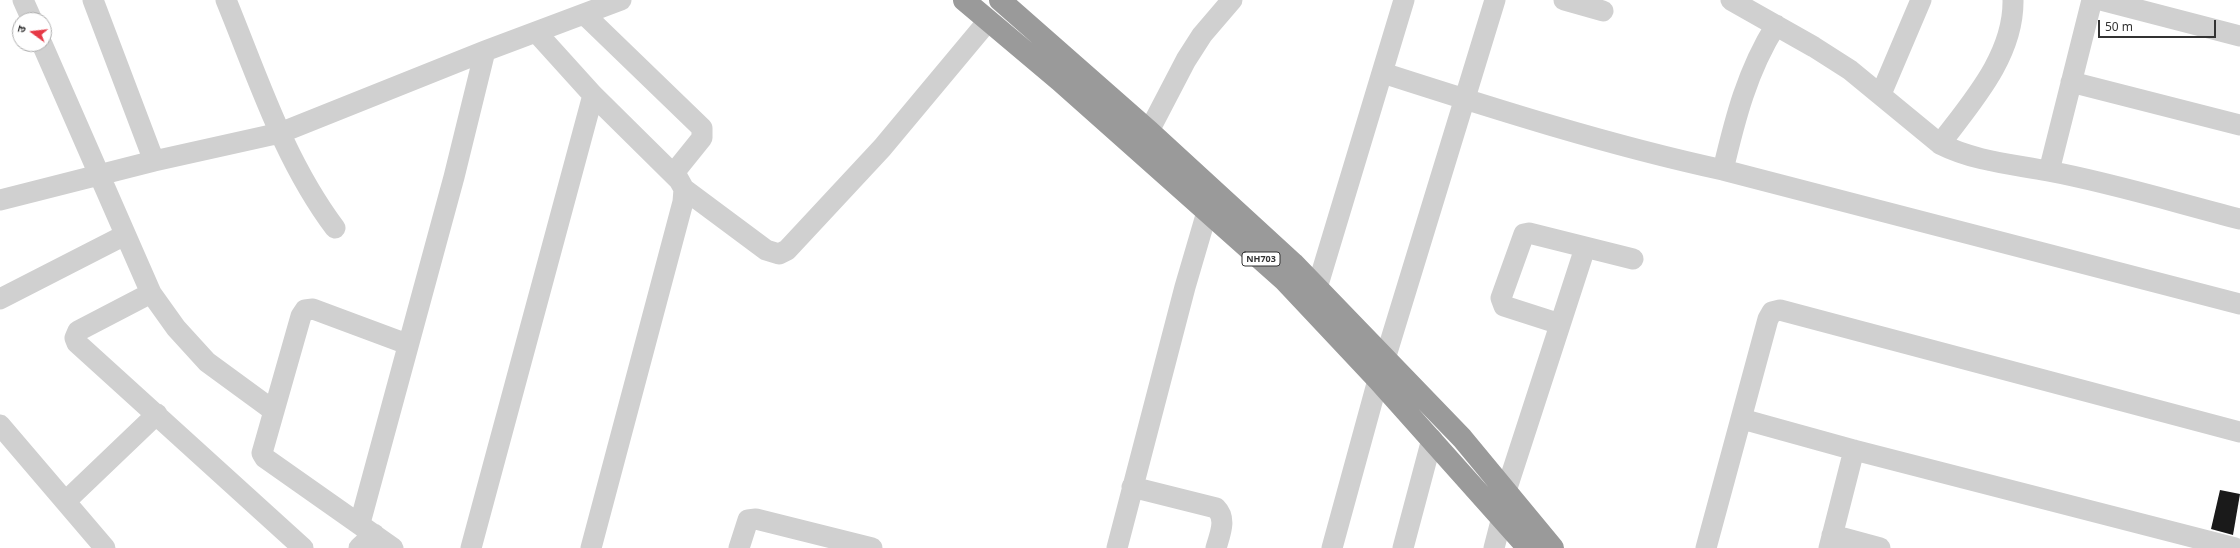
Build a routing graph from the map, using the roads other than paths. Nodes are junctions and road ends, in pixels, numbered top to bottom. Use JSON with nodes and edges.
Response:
{"nodes":[{"id":1,"x":23,"y":0,"type":"edge"},
{"id":2,"x":93,"y":0,"type":"edge"},
{"id":3,"x":226,"y":0,"type":"edge"},
{"id":4,"x":621,"y":0,"type":"edge"},
{"id":5,"x":964,"y":0,"type":"edge"},
{"id":6,"x":1000,"y":0,"type":"edge"},
{"id":7,"x":1232,"y":0,"type":"edge"},
{"id":8,"x":1404,"y":0,"type":"edge"},
{"id":9,"x":1495,"y":0,"type":"edge"},
{"id":10,"x":1564,"y":0,"type":"edge"},
{"id":11,"x":1731,"y":0,"type":"edge"},
{"id":12,"x":1921,"y":0,"type":"edge"},
{"id":13,"x":2013,"y":0,"type":"edge"},
{"id":14,"x":2092,"y":0,"type":"edge"},
{"id":15,"x":2102,"y":0,"type":"edge"},
{"id":16,"x":1603,"y":11,"type":"dead end"},
{"id":17,"x":28,"y":12,"type":"edge"},
{"id":18,"x":584,"y":14,"type":"junction"},
{"id":19,"x":988,"y":21,"type":"junction"},
{"id":20,"x":1776,"y":26,"type":"junction"},
{"id":21,"x":536,"y":32,"type":"junction"},
{"id":22,"x":2240,"y":36,"type":"edge"},
{"id":23,"x":46,"y":52,"type":"edge"},
{"id":24,"x":485,"y":52,"type":"junction"},
{"id":25,"x":1383,"y":73,"type":"junction"},
{"id":26,"x":2071,"y":82,"type":"junction"},
{"id":27,"x":1881,"y":94,"type":"junction"},
{"id":28,"x":593,"y":96,"type":"junction"},
{"id":29,"x":1466,"y":100,"type":"junction"},
{"id":30,"x":2240,"y":125,"type":"edge"},
{"id":31,"x":1149,"y":131,"type":"junction"},
{"id":32,"x":280,"y":133,"type":"junction"},
{"id":33,"x":1940,"y":144,"type":"junction"},
{"id":34,"x":154,"y":161,"type":"junction"},
{"id":35,"x":1723,"y":170,"type":"junction"},
{"id":36,"x":2049,"y":171,"type":"junction"},
{"id":37,"x":101,"y":175,"type":"junction"},
{"id":38,"x":679,"y":182,"type":"junction"},
{"id":39,"x":0,"y":200,"type":"edge"},
{"id":40,"x":1214,"y":204,"type":"junction"},
{"id":41,"x":2240,"y":219,"type":"edge"},
{"id":42,"x":335,"y":228,"type":"dead end"},
{"id":43,"x":125,"y":235,"type":"junction"},
{"id":44,"x":1585,"y":248,"type":"junction"},
{"id":45,"x":1633,"y":259,"type":"dead end"},
{"id":46,"x":1317,"y":288,"type":"junction"},
{"id":47,"x":151,"y":292,"type":"junction"},
{"id":48,"x":0,"y":300,"type":"edge"},
{"id":49,"x":2240,"y":304,"type":"edge"},
{"id":50,"x":1560,"y":324,"type":"junction"},
{"id":51,"x":407,"y":344,"type":"junction"},
{"id":52,"x":1385,"y":359,"type":"junction"},
{"id":53,"x":1378,"y":380,"type":"junction"},
{"id":54,"x":274,"y":411,"type":"junction"},
{"id":55,"x":157,"y":414,"type":"junction"},
{"id":56,"x":1742,"y":419,"type":"junction"},
{"id":57,"x":2240,"y":432,"type":"edge"},
{"id":58,"x":4,"y":435,"type":"edge"},
{"id":59,"x":1432,"y":440,"type":"junction"},
{"id":60,"x":1854,"y":450,"type":"junction"},
{"id":61,"x":1132,"y":487,"type":"junction"},
{"id":62,"x":1506,"y":491,"type":"junction"},
{"id":63,"x":66,"y":501,"type":"junction"},
{"id":64,"x":1502,"y":517,"type":"junction"},
{"id":65,"x":367,"y":528,"type":"junction"},
{"id":66,"x":1831,"y":542,"type":"edge"},
{"id":67,"x":105,"y":548,"type":"edge"},
{"id":68,"x":303,"y":548,"type":"edge"},
{"id":69,"x":359,"y":548,"type":"edge"},
{"id":70,"x":393,"y":548,"type":"edge"},
{"id":71,"x":471,"y":548,"type":"edge"},
{"id":72,"x":591,"y":548,"type":"edge"},
{"id":73,"x":739,"y":548,"type":"edge"},
{"id":74,"x":872,"y":548,"type":"edge"},
{"id":75,"x":1117,"y":548,"type":"edge"},
{"id":76,"x":1216,"y":548,"type":"edge"},
{"id":77,"x":1332,"y":548,"type":"edge"},
{"id":78,"x":1403,"y":548,"type":"edge"},
{"id":79,"x":1494,"y":548,"type":"edge"},
{"id":80,"x":1528,"y":548,"type":"edge"},
{"id":81,"x":1553,"y":548,"type":"edge"},
{"id":82,"x":1706,"y":548,"type":"edge"},
{"id":83,"x":1880,"y":548,"type":"edge"},
{"id":84,"x":2234,"y":548,"type":"edge"}],
"edges":[{"from":1,"to":17,"type":"street"},
{"from":2,"to":34,"type":"street"},
{"from":3,"to":32,"type":"street"},
{"from":4,"to":18,"type":"street"},
{"from":5,"to":19,"type":"highway","number":"NH703"},
{"from":6,"to":31,"type":"highway","number":"NH703"},
{"from":7,"to":31,"type":"street"},
{"from":8,"to":25,"type":"street"},
{"from":9,"to":29,"type":"street"},
{"from":10,"to":16,"type":"street"},
{"from":11,"to":20,"type":"street"},
{"from":12,"to":27,"type":"street"},
{"from":13,"to":33,"type":"street"},
{"from":14,"to":26,"type":"street"},
{"from":15,"to":22,"type":"street"},
{"from":18,"to":21,"type":"street"},
{"from":18,"to":38,"type":"street"},
{"from":19,"to":38,"type":"street"},
{"from":19,"to":40,"type":"highway","number":"NH703"},
{"from":20,"to":27,"type":"street"},
{"from":20,"to":35,"type":"street"},
{"from":21,"to":24,"type":"street"},
{"from":21,"to":28,"type":"street"},
{"from":23,"to":37,"type":"street"},
{"from":24,"to":32,"type":"street"},
{"from":24,"to":51,"type":"street"},
{"from":25,"to":29,"type":"street"},
{"from":25,"to":46,"type":"street"},
{"from":26,"to":30,"type":"street"},
{"from":26,"to":36,"type":"street"},
{"from":27,"to":33,"type":"street"},
{"from":28,"to":38,"type":"street"},
{"from":28,"to":71,"type":"street"},
{"from":29,"to":35,"type":"street"},
{"from":29,"to":52,"type":"street"},
{"from":31,"to":40,"type":"highway","number":"NH703"},
{"from":32,"to":34,"type":"street"},
{"from":32,"to":42,"type":"street"},
{"from":33,"to":36,"type":"street"},
{"from":34,"to":37,"type":"street"},
{"from":35,"to":49,"type":"street"},
{"from":36,"to":41,"type":"street"},
{"from":37,"to":39,"type":"street"},
{"from":37,"to":43,"type":"street"},
{"from":38,"to":72,"type":"street"},
{"from":40,"to":46,"type":"highway","number":"NH703"},
{"from":40,"to":53,"type":"highway","number":"NH703"},
{"from":40,"to":61,"type":"street"},
{"from":43,"to":47,"type":"street"},
{"from":43,"to":48,"type":"street"},
{"from":44,"to":45,"type":"street"},
{"from":44,"to":50,"type":"street"},
{"from":44,"to":50,"type":"street"},
{"from":46,"to":52,"type":"highway","number":"NH703"},
{"from":47,"to":54,"type":"street"},
{"from":47,"to":55,"type":"street"},
{"from":50,"to":62,"type":"street"},
{"from":51,"to":54,"type":"street"},
{"from":51,"to":65,"type":"street"},
{"from":52,"to":62,"type":"highway","number":"NH703"},
{"from":53,"to":59,"type":"highway","number":"NH703"},
{"from":53,"to":77,"type":"street"},
{"from":54,"to":65,"type":"street"},
{"from":55,"to":63,"type":"street"},
{"from":55,"to":68,"type":"street"},
{"from":56,"to":57,"type":"street"},
{"from":56,"to":60,"type":"street"},
{"from":56,"to":82,"type":"street"},
{"from":58,"to":63,"type":"street"},
{"from":59,"to":64,"type":"highway","number":"NH703"},
{"from":59,"to":78,"type":"street"},
{"from":60,"to":66,"type":"street"},
{"from":60,"to":84,"type":"street"},
{"from":61,"to":75,"type":"street"},
{"from":61,"to":76,"type":"street"},
{"from":62,"to":81,"type":"highway","number":"NH703"},
{"from":63,"to":67,"type":"street"},
{"from":64,"to":79,"type":"street"},
{"from":64,"to":80,"type":"highway","number":"NH703"},
{"from":65,"to":69,"type":"street"},
{"from":65,"to":70,"type":"street"},
{"from":66,"to":83,"type":"street"},
{"from":73,"to":74,"type":"street"}]}
